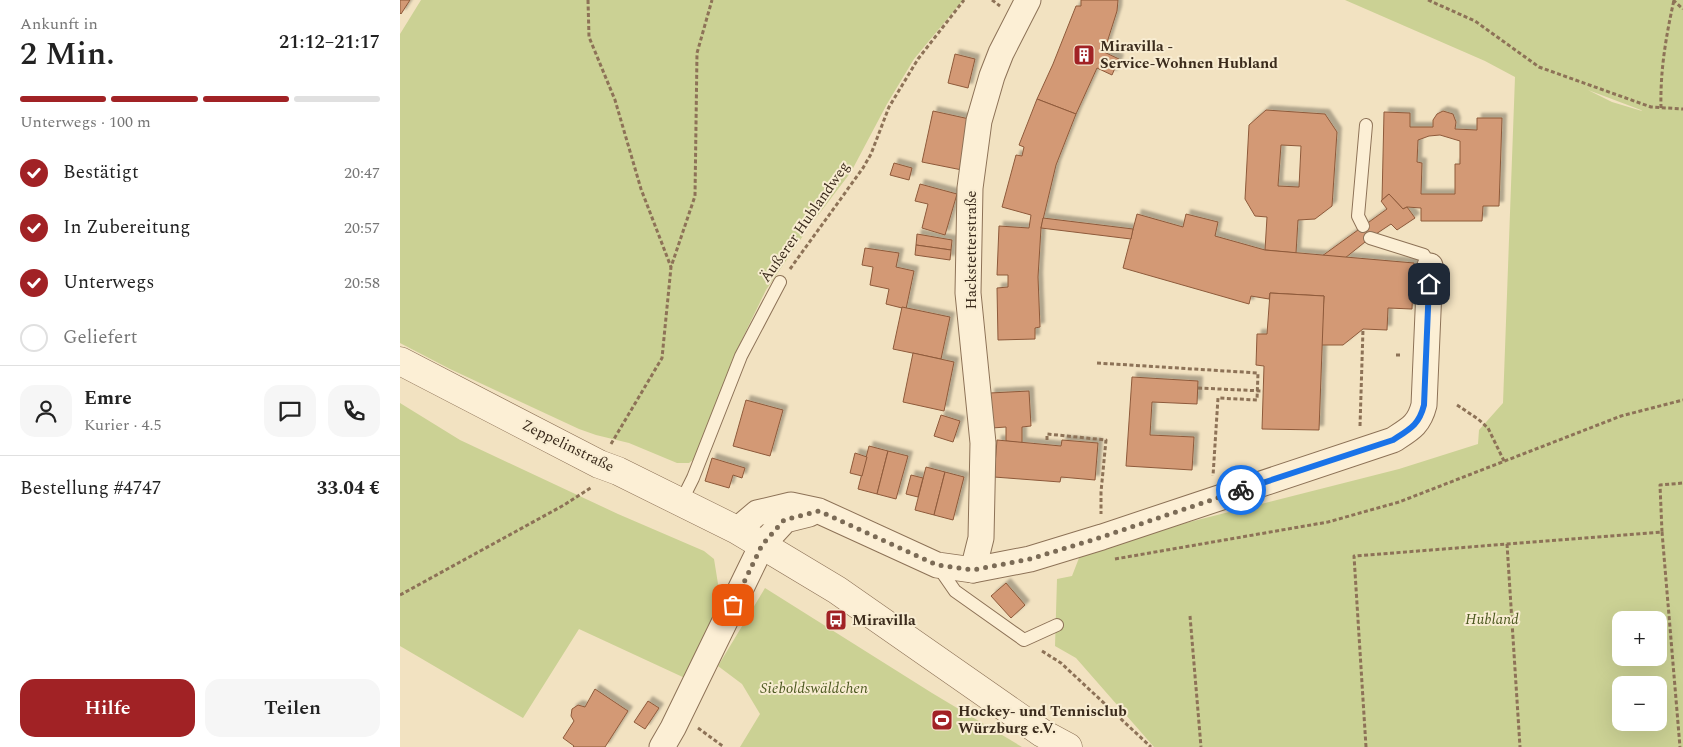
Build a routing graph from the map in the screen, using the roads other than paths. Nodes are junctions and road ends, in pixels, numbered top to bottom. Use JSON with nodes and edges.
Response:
{"nodes":[{"id":1,"x":1028,"y":0,"type":"edge"},
{"id":2,"x":1366,"y":125,"type":"dead end"},
{"id":3,"x":1363,"y":226,"type":"dead end"},
{"id":4,"x":1370,"y":238,"type":"dead end"},
{"id":5,"x":1430,"y":266,"type":"joint"},
{"id":6,"x":780,"y":282,"type":"road end"},
{"id":7,"x":400,"y":361,"type":"edge"},
{"id":8,"x":681,"y":502,"type":"junction"},
{"id":9,"x":819,"y":511,"type":"junction"},
{"id":10,"x":737,"y":530,"type":"junction"},
{"id":11,"x":762,"y":545,"type":"junction"},
{"id":12,"x":937,"y":565,"type":"junction"},
{"id":13,"x":973,"y":570,"type":"junction"},
{"id":14,"x":1057,"y":624,"type":"dead end"},
{"id":15,"x":662,"y":747,"type":"edge"},
{"id":16,"x":1068,"y":747,"type":"edge"}],
"edges":[{"from":1,"to":13,"type":"street","name":"Hackstetterstraße"},
{"from":2,"to":3,"type":"lane"},
{"from":4,"to":5,"type":"lane"},
{"from":5,"to":13,"type":"street"},
{"from":6,"to":8,"type":"lane","name":"Äußerer Hublandweg"},
{"from":7,"to":8,"type":"street","name":"Zeppelinstraße"},
{"from":8,"to":10,"type":"street","name":"Zeppelinstraße"},
{"from":9,"to":10,"type":"street"},
{"from":9,"to":11,"type":"street"},
{"from":9,"to":12,"type":"street"},
{"from":10,"to":11,"type":"street","name":"Zeppelinstraße"},
{"from":11,"to":15,"type":"street"},
{"from":11,"to":16,"type":"street","name":"Zeppelinstraße"},
{"from":12,"to":13,"type":"street"},
{"from":12,"to":14,"type":"lane"}]}
